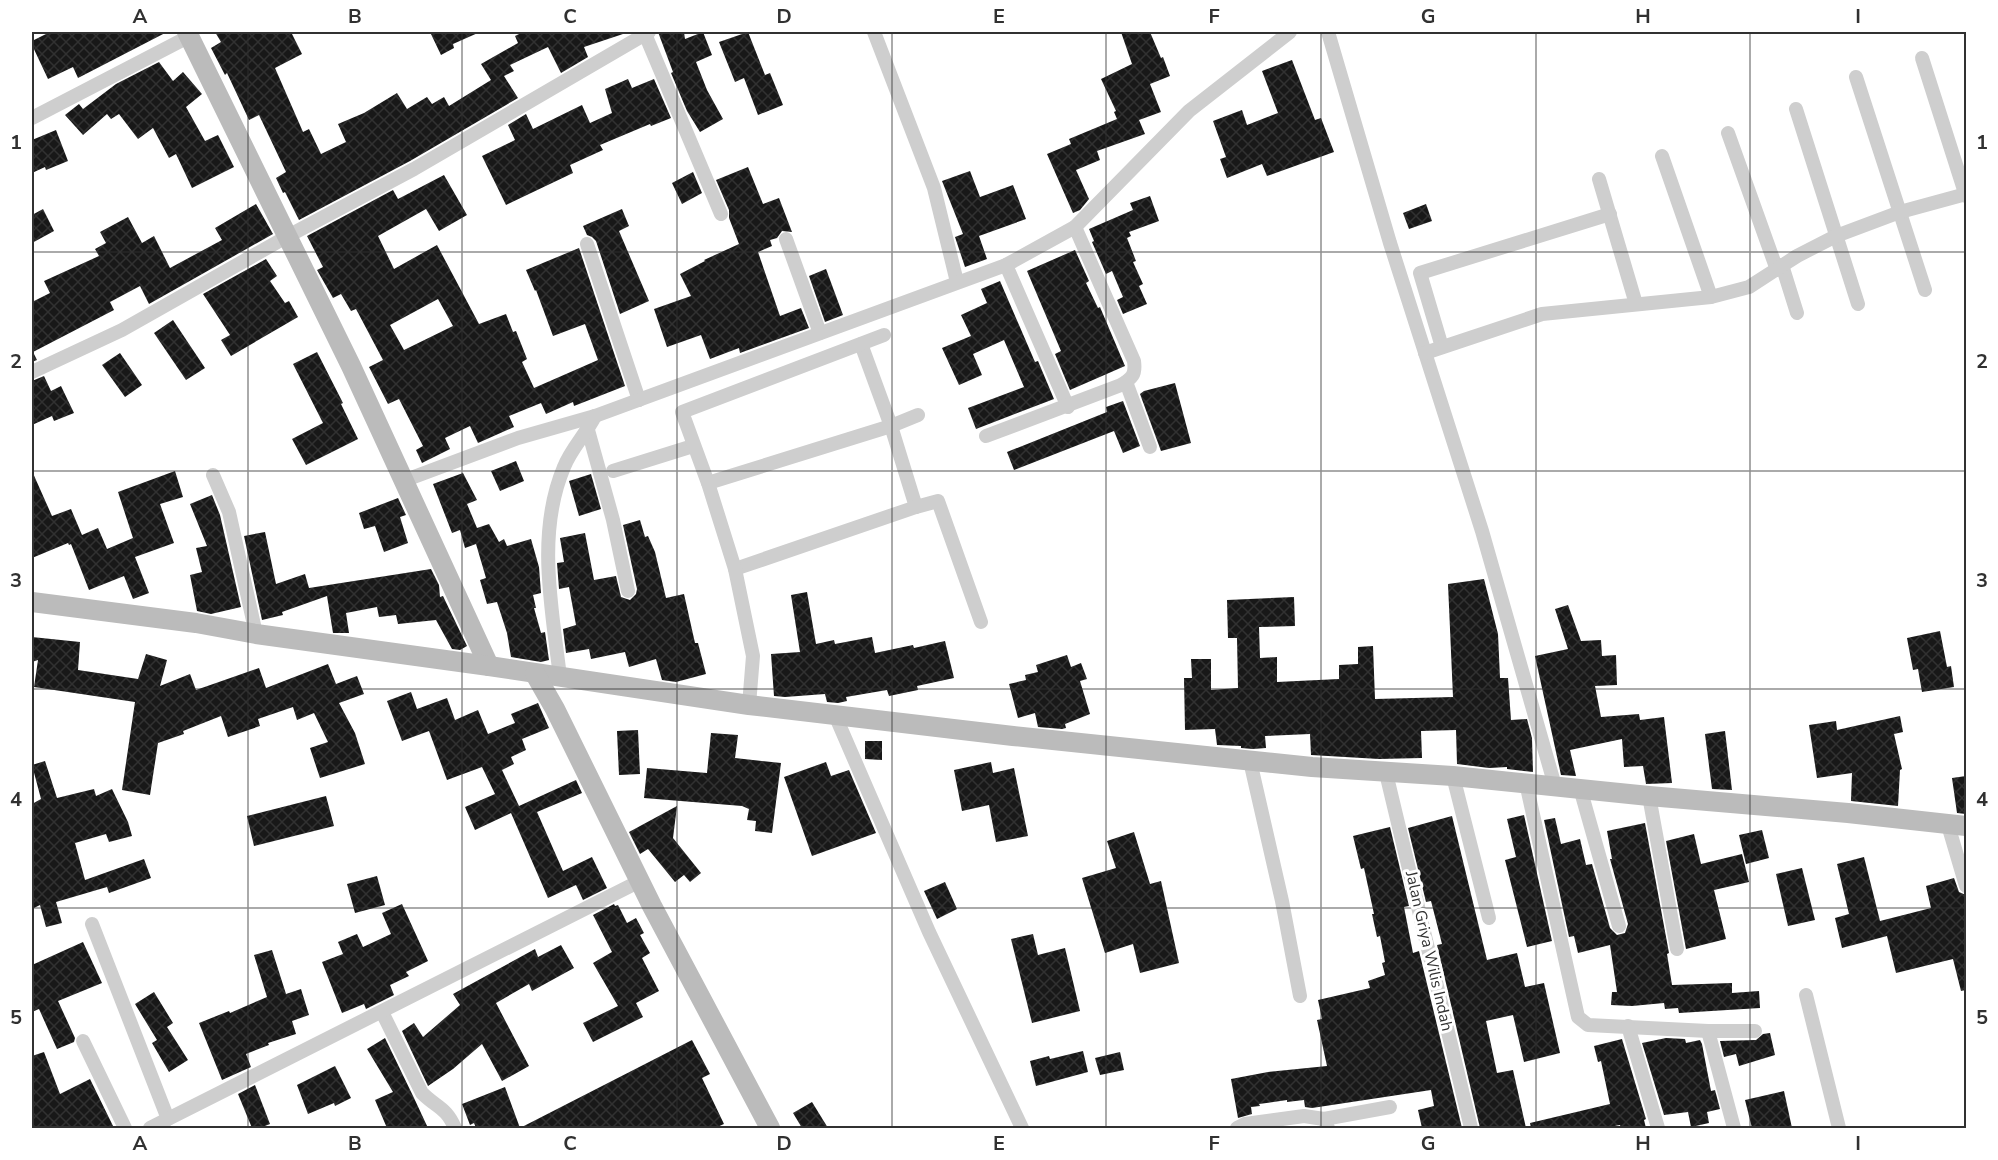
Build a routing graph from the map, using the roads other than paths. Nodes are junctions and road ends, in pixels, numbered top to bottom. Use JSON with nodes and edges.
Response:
{"nodes":[{"id":1,"x":874,"y":32,"type":"edge"},
{"id":2,"x":1290,"y":32,"type":"edge"},
{"id":3,"x":1328,"y":32,"type":"edge"},
{"id":4,"x":647,"y":33,"type":"edge"},
{"id":5,"x":189,"y":34,"type":"edge"},
{"id":6,"x":1922,"y":58,"type":"dead end"},
{"id":7,"x":1856,"y":77,"type":"dead end"},
{"id":8,"x":1796,"y":109,"type":"dead end"},
{"id":9,"x":32,"y":118,"type":"edge"},
{"id":10,"x":1728,"y":133,"type":"dead end"},
{"id":11,"x":1662,"y":156,"type":"dead end"},
{"id":12,"x":1599,"y":179,"type":"dead end"},
{"id":13,"x":1966,"y":195,"type":"edge"},
{"id":14,"x":1900,"y":212,"type":"junction"},
{"id":15,"x":721,"y":214,"type":"dead end"},
{"id":16,"x":1610,"y":214,"type":"junction"},
{"id":17,"x":1075,"y":227,"type":"junction"},
{"id":18,"x":288,"y":236,"type":"junction"},
{"id":19,"x":1836,"y":237,"type":"junction"},
{"id":20,"x":786,"y":239,"type":"dead end"},
{"id":21,"x":587,"y":244,"type":"dead end"},
{"id":22,"x":1006,"y":265,"type":"junction"},
{"id":23,"x":1779,"y":267,"type":"junction"},
{"id":24,"x":957,"y":282,"type":"junction"},
{"id":25,"x":1925,"y":290,"type":"dead end"},
{"id":26,"x":1711,"y":297,"type":"junction"},
{"id":27,"x":1636,"y":304,"type":"junction"},
{"id":28,"x":1858,"y":304,"type":"dead end"},
{"id":29,"x":1797,"y":313,"type":"dead end"},
{"id":30,"x":820,"y":333,"type":"junction"},
{"id":31,"x":884,"y":335,"type":"dead end"},
{"id":32,"x":861,"y":344,"type":"junction"},
{"id":33,"x":1442,"y":347,"type":"junction"},
{"id":34,"x":1425,"y":353,"type":"junction"},
{"id":35,"x":32,"y":372,"type":"edge"},
{"id":36,"x":1126,"y":382,"type":"junction"},
{"id":37,"x":639,"y":400,"type":"junction"},
{"id":38,"x":1068,"y":407,"type":"junction"},
{"id":39,"x":918,"y":415,"type":"dead end"},
{"id":40,"x":595,"y":416,"type":"junction"},
{"id":41,"x":891,"y":426,"type":"junction"},
{"id":42,"x":588,"y":430,"type":"junction"},
{"id":43,"x":986,"y":436,"type":"dead end"},
{"id":44,"x":693,"y":446,"type":"junction"},
{"id":45,"x":1150,"y":447,"type":"dead end"},
{"id":46,"x":613,"y":471,"type":"dead end"},
{"id":47,"x":213,"y":475,"type":"dead end"},
{"id":48,"x":402,"y":481,"type":"junction"},
{"id":49,"x":708,"y":483,"type":"junction"},
{"id":50,"x":916,"y":507,"type":"junction"},
{"id":51,"x":735,"y":569,"type":"junction"},
{"id":52,"x":628,"y":591,"type":"dead end"},
{"id":53,"x":32,"y":602,"type":"edge"},
{"id":54,"x":981,"y":622,"type":"dead end"},
{"id":55,"x":256,"y":634,"type":"junction"},
{"id":56,"x":489,"y":666,"type":"junction"},
{"id":57,"x":535,"y":674,"type":"junction"},
{"id":58,"x":560,"y":677,"type":"junction"},
{"id":59,"x":749,"y":705,"type":"junction"},
{"id":60,"x":835,"y":716,"type":"junction"},
{"id":61,"x":1250,"y":761,"type":"junction"},
{"id":62,"x":1386,"y":773,"type":"junction"},
{"id":63,"x":1453,"y":776,"type":"junction"},
{"id":64,"x":1526,"y":783,"type":"junction"},
{"id":65,"x":1555,"y":786,"type":"junction"},
{"id":66,"x":1580,"y":788,"type":"junction"},
{"id":67,"x":1650,"y":796,"type":"junction"},
{"id":68,"x":1958,"y":826,"type":"edge"},
{"id":69,"x":640,"y":881,"type":"junction"},
{"id":70,"x":1966,"y":886,"type":"edge"},
{"id":71,"x":1489,"y":918,"type":"dead end"},
{"id":72,"x":92,"y":924,"type":"dead end"},
{"id":73,"x":1619,"y":926,"type":"dead end"},
{"id":74,"x":1677,"y":949,"type":"dead end"},
{"id":75,"x":1300,"y":996,"type":"dead end"},
{"id":76,"x":1806,"y":996,"type":"dead end"},
{"id":77,"x":382,"y":1012,"type":"junction"},
{"id":78,"x":1628,"y":1026,"type":"junction"},
{"id":79,"x":1708,"y":1031,"type":"junction"},
{"id":80,"x":1755,"y":1032,"type":"dead end"},
{"id":81,"x":83,"y":1041,"type":"dead end"},
{"id":82,"x":1390,"y":1107,"type":"dead end"},
{"id":83,"x":168,"y":1119,"type":"junction"},
{"id":84,"x":1326,"y":1124,"type":"edge"},
{"id":85,"x":125,"y":1128,"type":"edge"},
{"id":86,"x":150,"y":1128,"type":"edge"},
{"id":87,"x":455,"y":1128,"type":"edge"},
{"id":88,"x":770,"y":1128,"type":"edge"},
{"id":89,"x":1023,"y":1128,"type":"edge"},
{"id":90,"x":1237,"y":1128,"type":"edge"},
{"id":91,"x":1471,"y":1128,"type":"edge"},
{"id":92,"x":1658,"y":1128,"type":"edge"},
{"id":93,"x":1734,"y":1128,"type":"edge"},
{"id":94,"x":1839,"y":1128,"type":"edge"}],
"edges":[{"from":1,"to":24,"type":"street"},
{"from":2,"to":17,"type":"street"},
{"from":3,"to":34,"type":"street"},
{"from":4,"to":15,"type":"street"},
{"from":4,"to":18,"type":"street"},
{"from":5,"to":9,"type":"street"},
{"from":5,"to":18,"type":"main road"},
{"from":6,"to":13,"type":"street"},
{"from":7,"to":14,"type":"street"},
{"from":8,"to":19,"type":"street"},
{"from":10,"to":23,"type":"street"},
{"from":11,"to":26,"type":"street"},
{"from":12,"to":16,"type":"street"},
{"from":13,"to":14,"type":"street"},
{"from":14,"to":19,"type":"street"},
{"from":14,"to":25,"type":"street"},
{"from":16,"to":27,"type":"street"},
{"from":16,"to":33,"type":"street"},
{"from":17,"to":22,"type":"street"},
{"from":17,"to":36,"type":"street"},
{"from":18,"to":35,"type":"street"},
{"from":18,"to":48,"type":"main road"},
{"from":19,"to":23,"type":"street"},
{"from":19,"to":28,"type":"street"},
{"from":20,"to":30,"type":"street"},
{"from":21,"to":37,"type":"street"},
{"from":22,"to":24,"type":"street"},
{"from":22,"to":38,"type":"street"},
{"from":23,"to":26,"type":"street"},
{"from":23,"to":29,"type":"street"},
{"from":24,"to":30,"type":"street"},
{"from":26,"to":27,"type":"street"},
{"from":27,"to":33,"type":"street"},
{"from":30,"to":37,"type":"street"},
{"from":31,"to":32,"type":"street"},
{"from":32,"to":41,"type":"street"},
{"from":32,"to":44,"type":"street"},
{"from":33,"to":34,"type":"street"},
{"from":34,"to":65,"type":"street"},
{"from":36,"to":38,"type":"street"},
{"from":36,"to":45,"type":"street"},
{"from":37,"to":40,"type":"street"},
{"from":38,"to":43,"type":"street"},
{"from":39,"to":41,"type":"street"},
{"from":40,"to":42,"type":"street"},
{"from":40,"to":48,"type":"street"},
{"from":41,"to":49,"type":"street"},
{"from":41,"to":50,"type":"street"},
{"from":42,"to":52,"type":"street"},
{"from":42,"to":58,"type":"street"},
{"from":44,"to":46,"type":"street"},
{"from":44,"to":49,"type":"street"},
{"from":47,"to":55,"type":"street"},
{"from":48,"to":56,"type":"main road"},
{"from":49,"to":51,"type":"street"},
{"from":50,"to":51,"type":"street"},
{"from":50,"to":54,"type":"street"},
{"from":51,"to":59,"type":"street"},
{"from":53,"to":55,"type":"main road"},
{"from":55,"to":56,"type":"main road"},
{"from":56,"to":57,"type":"main road"},
{"from":57,"to":58,"type":"main road"},
{"from":57,"to":69,"type":"main road"},
{"from":58,"to":59,"type":"main road"},
{"from":59,"to":60,"type":"main road"},
{"from":60,"to":61,"type":"main road"},
{"from":60,"to":89,"type":"street"},
{"from":61,"to":62,"type":"main road"},
{"from":61,"to":75,"type":"street"},
{"from":62,"to":63,"type":"main road"},
{"from":62,"to":91,"type":"street","name":"Jalan Griya Wilis Indah"},
{"from":63,"to":64,"type":"main road"},
{"from":63,"to":71,"type":"street"},
{"from":64,"to":65,"type":"main road"},
{"from":64,"to":78,"type":"street"},
{"from":65,"to":66,"type":"main road"},
{"from":66,"to":67,"type":"main road"},
{"from":66,"to":73,"type":"street"},
{"from":67,"to":68,"type":"main road"},
{"from":67,"to":74,"type":"street"},
{"from":68,"to":70,"type":"street"},
{"from":69,"to":77,"type":"street"},
{"from":69,"to":88,"type":"main road"},
{"from":72,"to":83,"type":"street"},
{"from":76,"to":94,"type":"street"},
{"from":77,"to":83,"type":"street"},
{"from":77,"to":87,"type":"street"},
{"from":78,"to":79,"type":"street"},
{"from":78,"to":92,"type":"street"},
{"from":79,"to":80,"type":"street"},
{"from":79,"to":93,"type":"street"},
{"from":81,"to":85,"type":"street"},
{"from":82,"to":84,"type":"street"},
{"from":83,"to":86,"type":"street"},
{"from":84,"to":90,"type":"street"}]}
